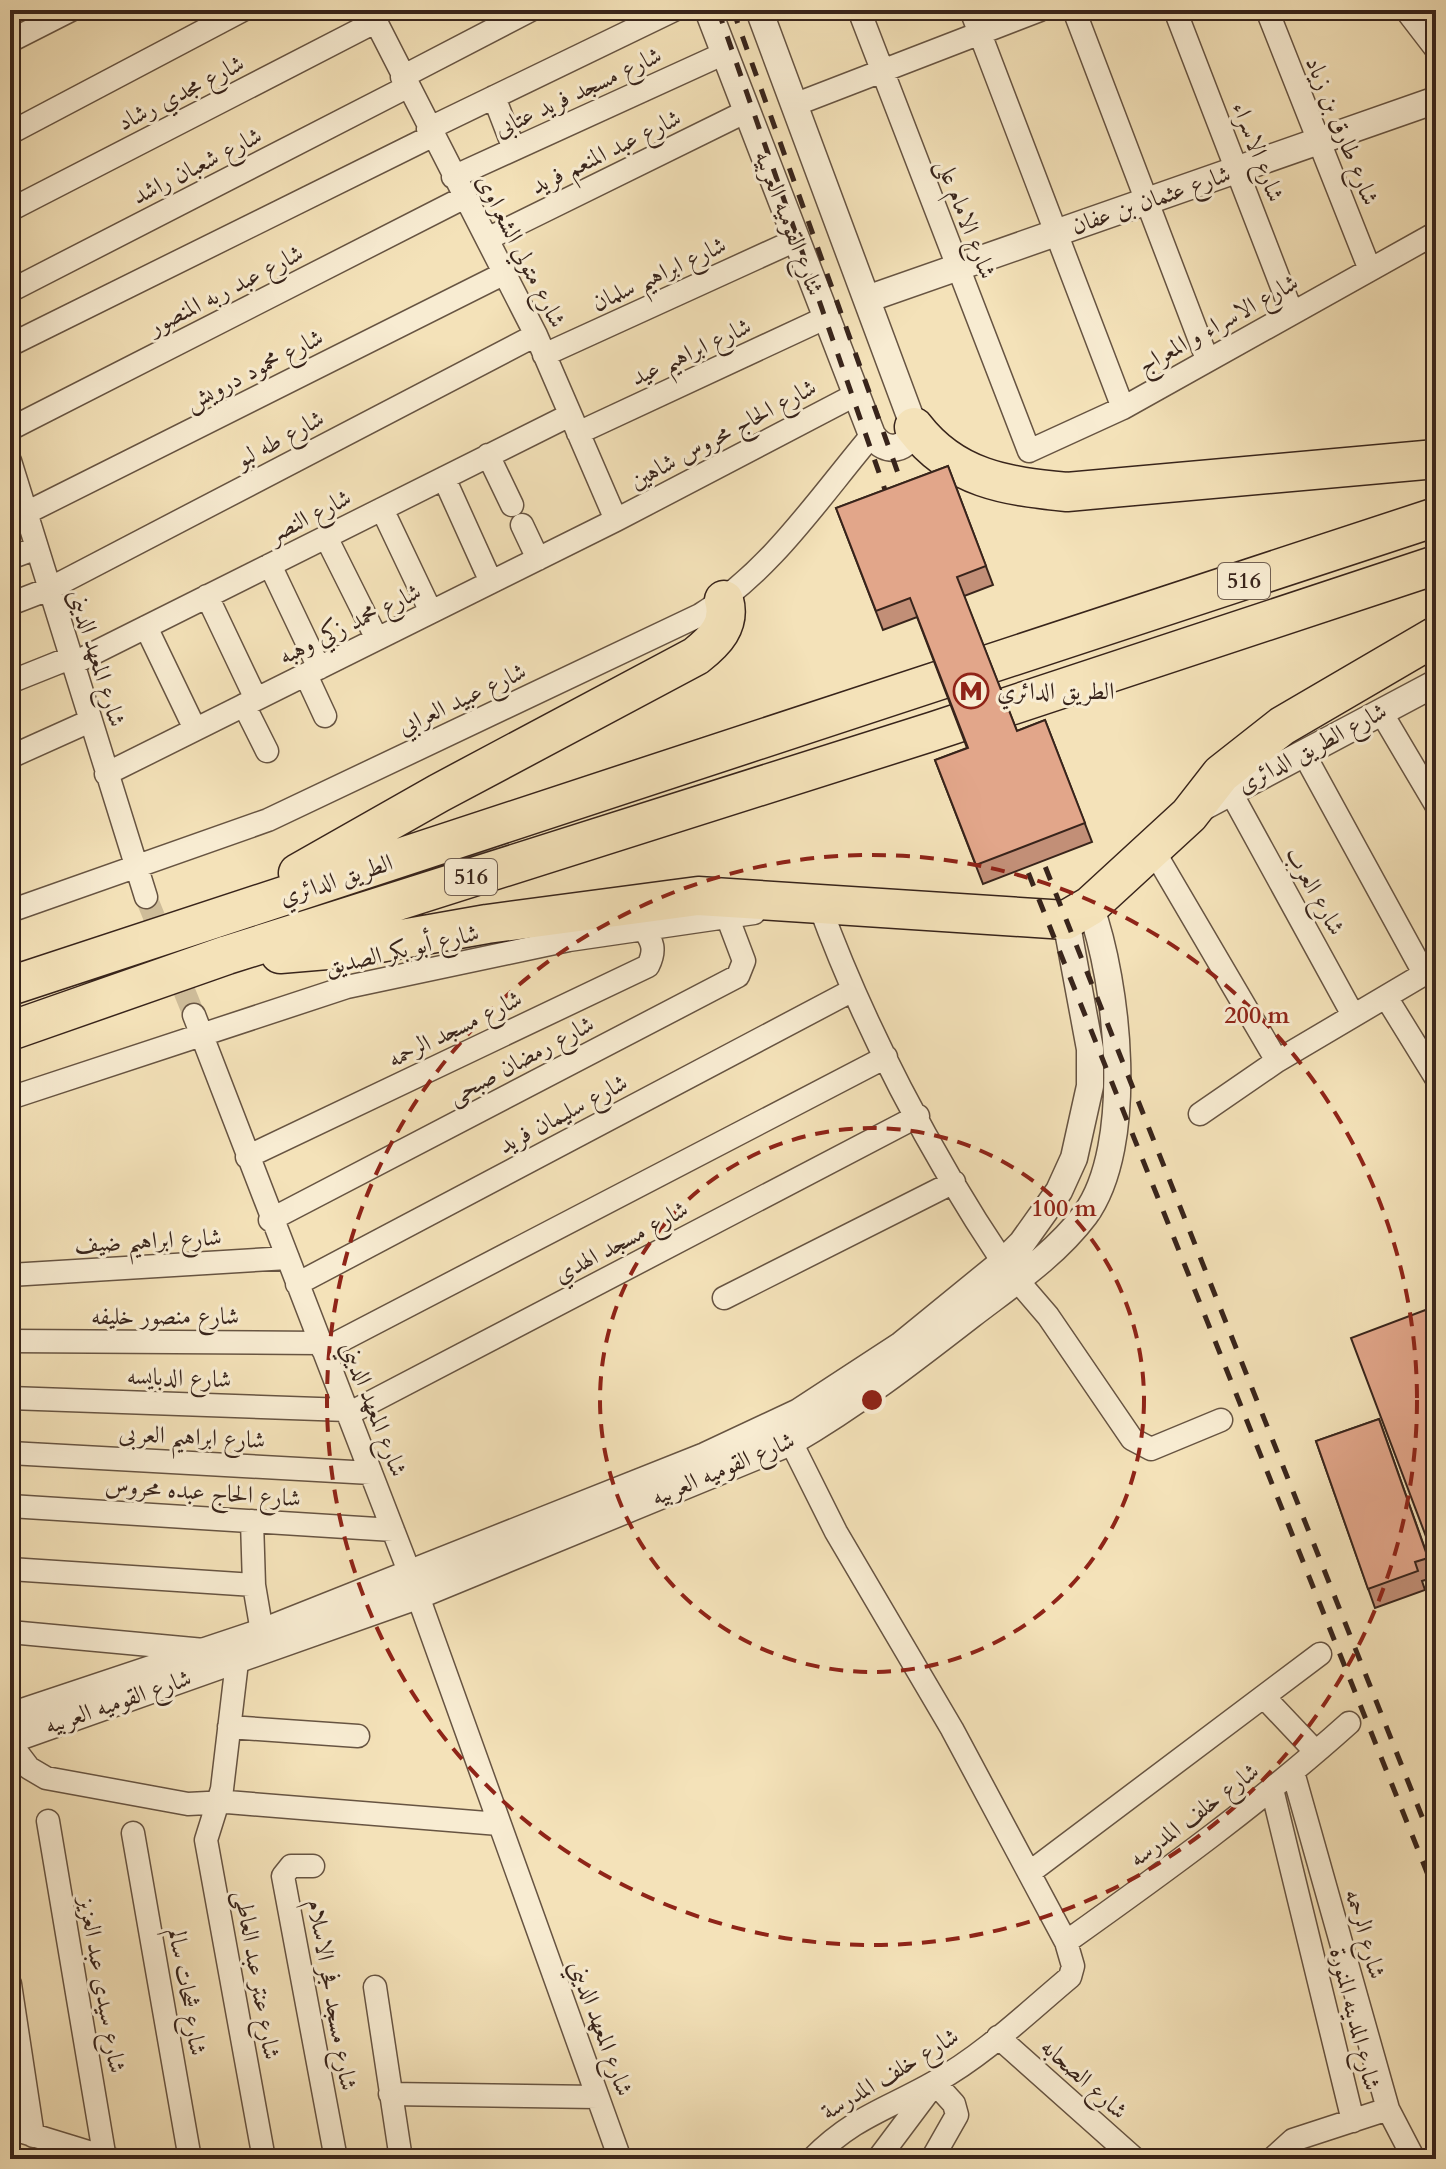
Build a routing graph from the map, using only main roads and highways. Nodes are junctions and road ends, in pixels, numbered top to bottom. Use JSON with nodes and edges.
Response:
{"nodes":[{"id":1,"x":914,"y":427,"type":"road end"},
{"id":2,"x":1436,"y":459,"type":"edge"},
{"id":3,"x":1436,"y":517,"type":"edge"},
{"id":4,"x":1436,"y":565,"type":"edge"},
{"id":5,"x":724,"y":600,"type":"road end"},
{"id":6,"x":1436,"y":636,"type":"edge"},
{"id":7,"x":192,"y":928,"type":"junction"},
{"id":8,"x":227,"y":955,"type":"junction"},
{"id":9,"x":10,"y":986,"type":"edge"},
{"id":10,"x":10,"y":1031,"type":"edge"}],
"edges":[{"from":1,"to":2,"type":"highway"},
{"from":3,"to":7,"type":"highway","name":"الطريق الدائري","number":"516"},
{"from":4,"to":8,"type":"highway","name":"الطريق الدائري","number":"516"},
{"from":5,"to":7,"type":"highway"},
{"from":6,"to":8,"type":"highway"},
{"from":7,"to":9,"type":"highway","name":"الطريق الدائري","number":"516"},
{"from":8,"to":10,"type":"highway","name":"الطريق الدائري","number":"516"}]}
